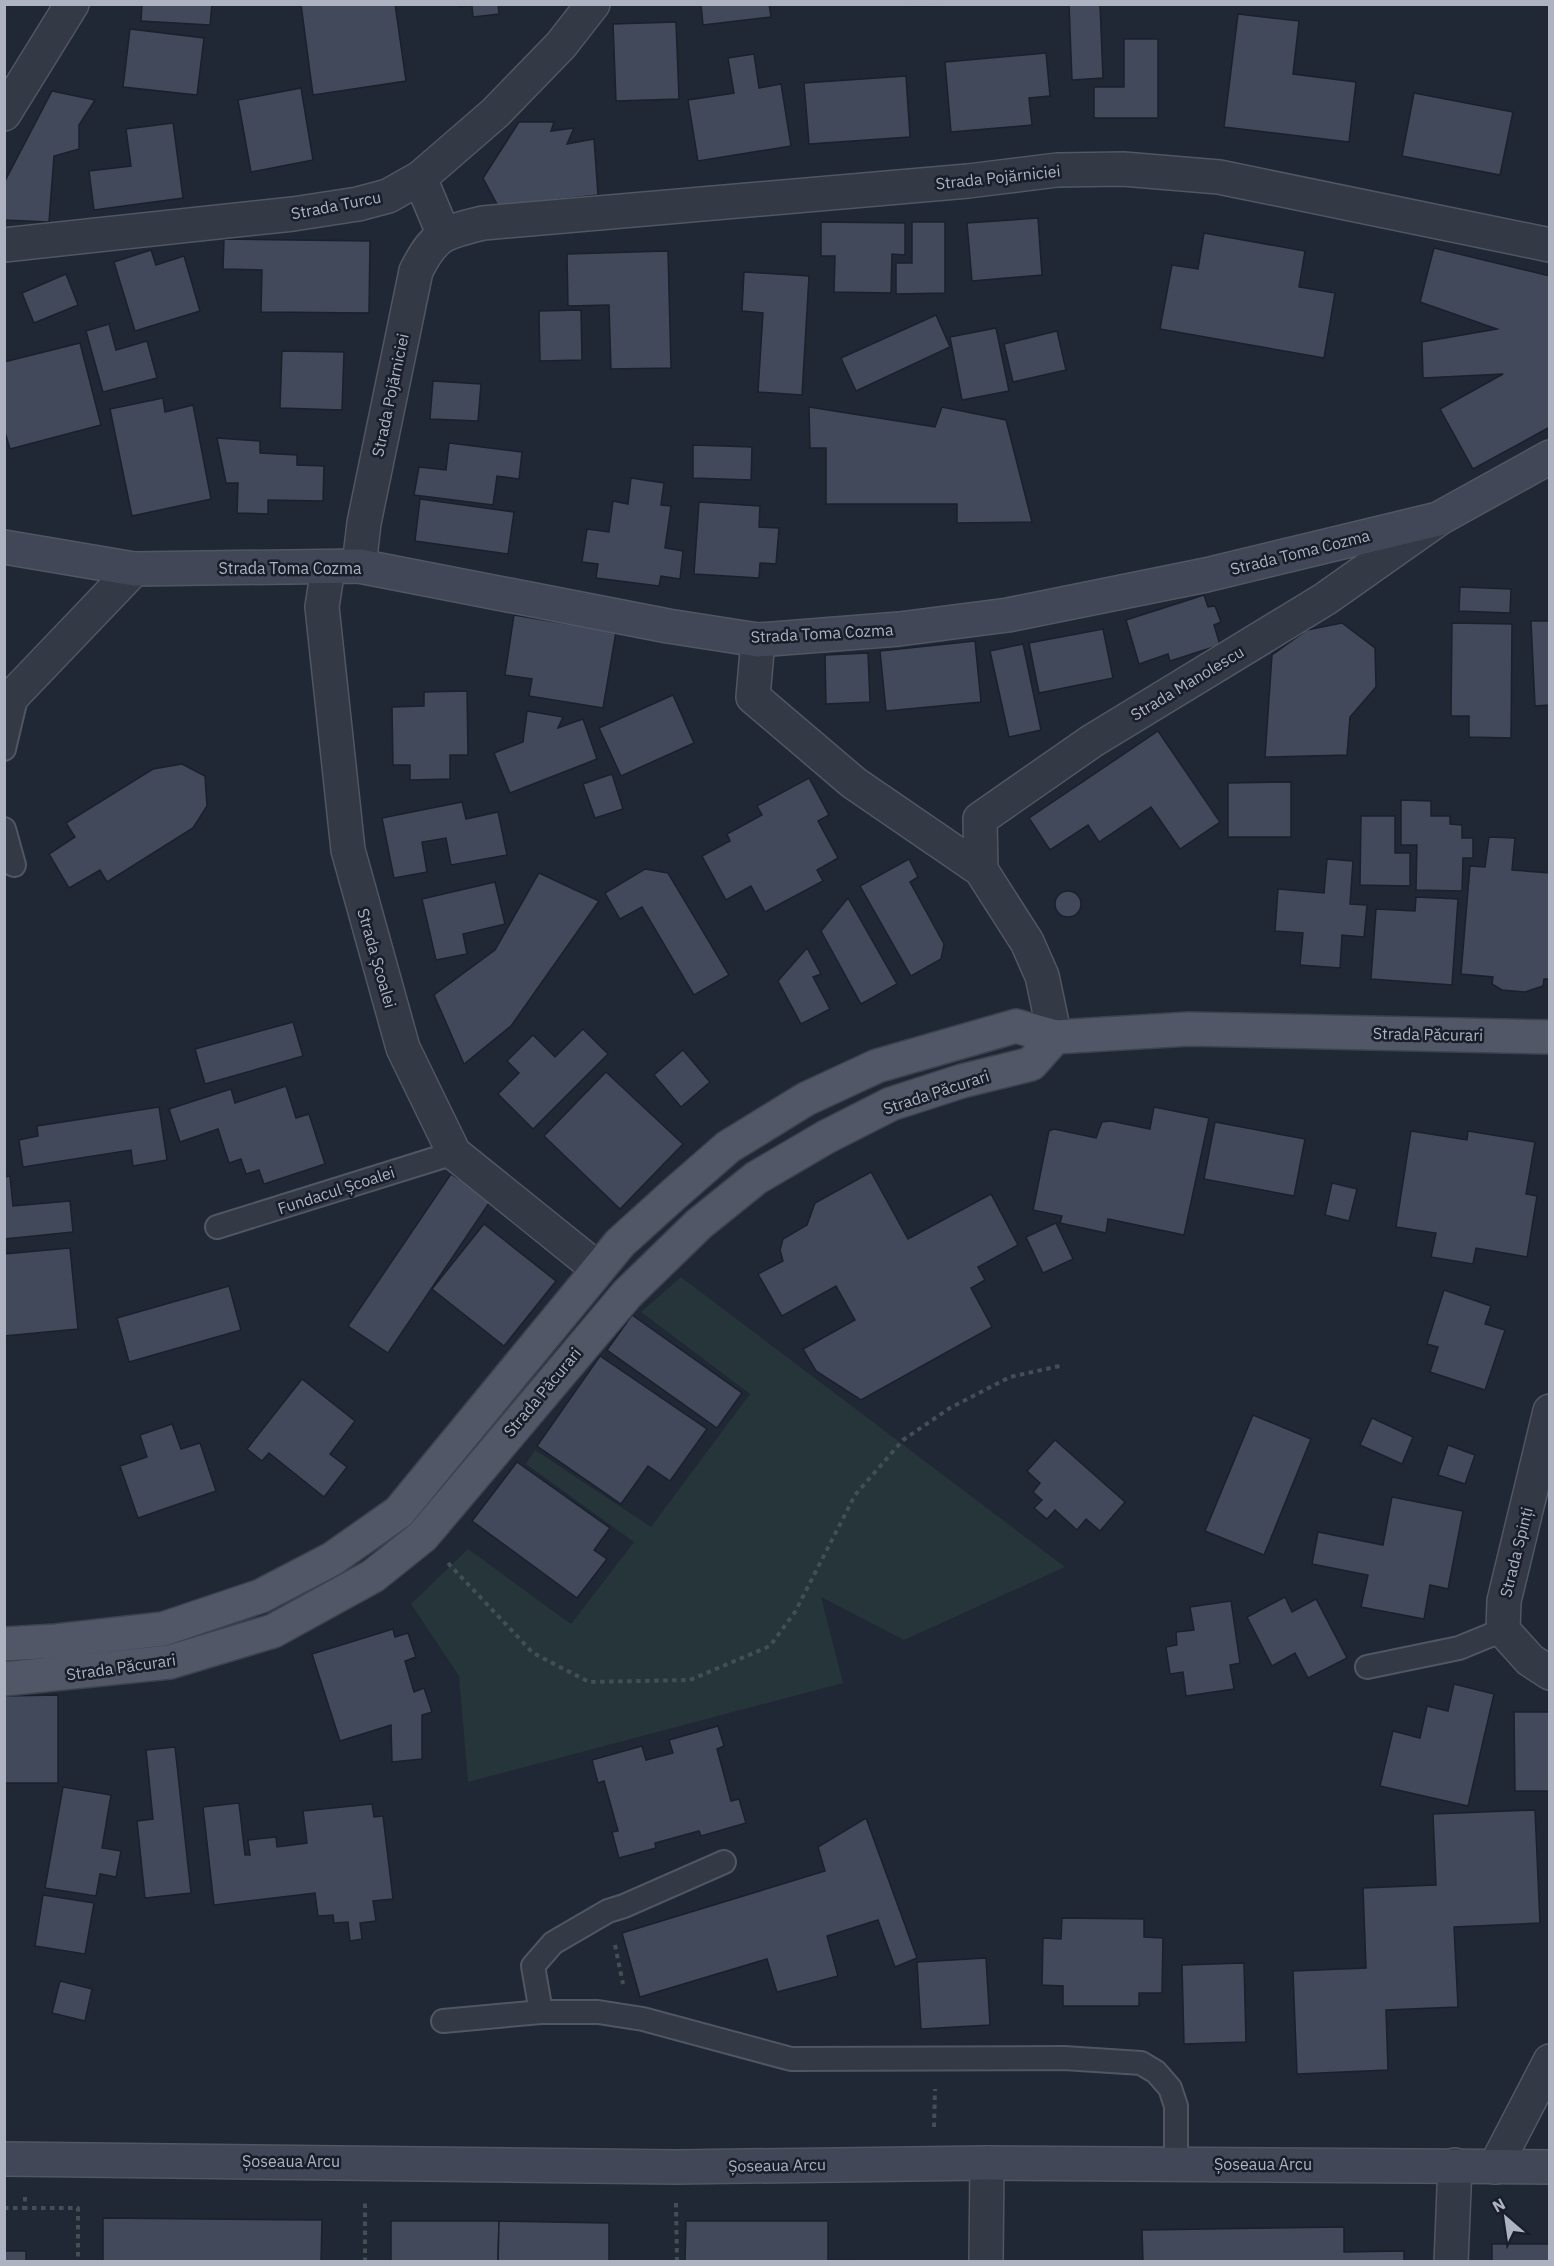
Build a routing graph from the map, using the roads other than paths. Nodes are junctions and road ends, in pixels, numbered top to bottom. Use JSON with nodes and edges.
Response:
{"nodes":[{"id":1,"x":72,"y":4,"type":"edge"},
{"id":2,"x":593,"y":4,"type":"edge"},
{"id":3,"x":4,"y":114,"type":"edge"},
{"id":4,"x":420,"y":178,"type":"junction"},
{"id":5,"x":443,"y":233,"type":"junction"},
{"id":6,"x":4,"y":245,"type":"edge"},
{"id":7,"x":1550,"y":245,"type":"edge"},
{"id":8,"x":1550,"y":457,"type":"edge"},
{"id":9,"x":1438,"y":519,"type":"junction"},
{"id":10,"x":4,"y":547,"type":"edge"},
{"id":11,"x":343,"y":567,"type":"junction"},
{"id":12,"x":134,"y":569,"type":"junction"},
{"id":13,"x":758,"y":640,"type":"junction"},
{"id":14,"x":11,"y":700,"type":"edge"},
{"id":15,"x":4,"y":749,"type":"edge"},
{"id":16,"x":4,"y":829,"type":"edge"},
{"id":17,"x":14,"y":865,"type":"dead end"},
{"id":18,"x":981,"y":870,"type":"junction"},
{"id":19,"x":1055,"y":1037,"type":"junction"},
{"id":20,"x":1550,"y":1037,"type":"edge"},
{"id":21,"x":454,"y":1153,"type":"junction"},
{"id":22,"x":217,"y":1227,"type":"dead end"},
{"id":23,"x":598,"y":1269,"type":"junction"},
{"id":24,"x":1550,"y":1411,"type":"edge"},
{"id":25,"x":1503,"y":1630,"type":"junction"},
{"id":26,"x":4,"y":1644,"type":"edge"},
{"id":27,"x":1367,"y":1667,"type":"dead end"},
{"id":28,"x":1550,"y":1674,"type":"edge"},
{"id":29,"x":4,"y":1679,"type":"edge"},
{"id":30,"x":724,"y":1862,"type":"dead end"},
{"id":31,"x":541,"y":2012,"type":"junction"},
{"id":32,"x":444,"y":2021,"type":"dead end"},
{"id":33,"x":1550,"y":2061,"type":"edge"},
{"id":34,"x":4,"y":2159,"type":"edge"},
{"id":35,"x":987,"y":2163,"type":"junction"},
{"id":36,"x":1176,"y":2163,"type":"junction"},
{"id":37,"x":1455,"y":2165,"type":"junction"},
{"id":38,"x":1495,"y":2167,"type":"junction"},
{"id":39,"x":1550,"y":2167,"type":"edge"},
{"id":40,"x":986,"y":2262,"type":"edge"},
{"id":41,"x":1451,"y":2262,"type":"edge"}],
"edges":[{"from":1,"to":3,"type":"street"},
{"from":2,"to":4,"type":"street","name":"Strada Turcu"},
{"from":4,"to":5,"type":"street"},
{"from":4,"to":6,"type":"street","name":"Strada Turcu"},
{"from":5,"to":7,"type":"street","name":"Strada Pojărniciei"},
{"from":5,"to":11,"type":"street","name":"Strada Pojărniciei"},
{"from":8,"to":9,"type":"street","name":"Strada Toma Cozma"},
{"from":9,"to":13,"type":"street","name":"Strada Toma Cozma"},
{"from":9,"to":18,"type":"street","name":"Strada Manolescu"},
{"from":10,"to":12,"type":"street","name":"Strada Toma Cozma"},
{"from":11,"to":12,"type":"street","name":"Strada Toma Cozma"},
{"from":11,"to":13,"type":"street","name":"Strada Toma Cozma"},
{"from":11,"to":21,"type":"street","name":"Strada Școalei"},
{"from":12,"to":14,"type":"street"},
{"from":13,"to":18,"type":"street"},
{"from":14,"to":15,"type":"lane"},
{"from":16,"to":17,"type":"lane"},
{"from":18,"to":19,"type":"street"},
{"from":19,"to":20,"type":"main road","name":"Strada Păcurari"},
{"from":19,"to":23,"type":"main road","name":"Strada Păcurari"},
{"from":19,"to":29,"type":"main road","name":"Strada Păcurari"},
{"from":21,"to":22,"type":"lane","name":"Fundacul Școalei"},
{"from":21,"to":23,"type":"street","name":"Strada Școalei"},
{"from":23,"to":26,"type":"main road","name":"Strada Păcurari"},
{"from":24,"to":25,"type":"street","name":"Strada Spinți"},
{"from":25,"to":27,"type":"lane"},
{"from":25,"to":28,"type":"street"},
{"from":30,"to":31,"type":"lane"},
{"from":31,"to":32,"type":"lane"},
{"from":31,"to":36,"type":"lane"},
{"from":33,"to":38,"type":"street"},
{"from":34,"to":35,"type":"street","name":"Șoseaua Arcu"},
{"from":35,"to":36,"type":"street","name":"Șoseaua Arcu"},
{"from":35,"to":40,"type":"street"},
{"from":36,"to":37,"type":"street","name":"Șoseaua Arcu"},
{"from":37,"to":38,"type":"street","name":"Șoseaua Arcu"},
{"from":37,"to":41,"type":"street"},
{"from":38,"to":39,"type":"street","name":"Șoseaua Arcu"}]}
